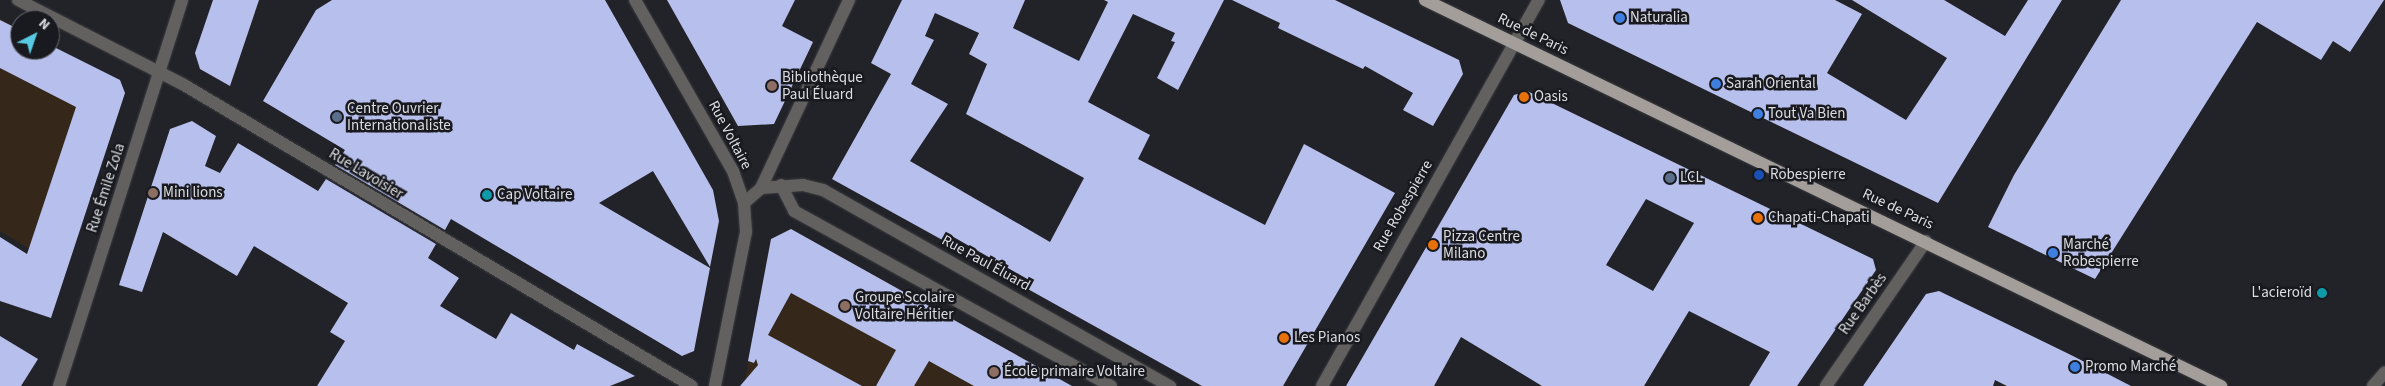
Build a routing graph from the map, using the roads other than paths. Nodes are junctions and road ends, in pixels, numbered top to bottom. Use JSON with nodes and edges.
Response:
{"nodes":[{"id":1,"x":18,"y":0,"type":"edge"},
{"id":2,"x":182,"y":0,"type":"edge"},
{"id":3,"x":635,"y":0,"type":"edge"},
{"id":4,"x":849,"y":0,"type":"edge"},
{"id":5,"x":1425,"y":0,"type":"edge"},
{"id":6,"x":1539,"y":0,"type":"edge"},
{"id":7,"x":1515,"y":43,"type":"junction"},
{"id":8,"x":159,"y":72,"type":"junction"},
{"id":9,"x":781,"y":186,"type":"junction"},
{"id":10,"x":761,"y":188,"type":"junction"},
{"id":11,"x":744,"y":203,"type":"junction"},
{"id":12,"x":1926,"y":240,"type":"junction"},
{"id":13,"x":2385,"y":372,"type":"edge"},
{"id":14,"x":59,"y":386,"type":"edge"},
{"id":15,"x":692,"y":386,"type":"edge"},
{"id":16,"x":715,"y":386,"type":"edge"},
{"id":17,"x":1111,"y":386,"type":"edge"},
{"id":18,"x":1170,"y":386,"type":"edge"},
{"id":19,"x":1322,"y":386,"type":"edge"},
{"id":20,"x":1826,"y":386,"type":"edge"},
{"id":21,"x":2221,"y":386,"type":"edge"},
{"id":22,"x":2373,"y":386,"type":"edge"}],
"edges":[{"from":1,"to":8,"type":"street","name":"Rue Lavoisier"},
{"from":2,"to":8,"type":"street","name":"Rue Émile Zola"},
{"from":3,"to":11,"type":"street","name":"Rue Voltaire"},
{"from":4,"to":10,"type":"street"},
{"from":5,"to":7,"type":"main road","name":"Rue de Paris"},
{"from":6,"to":7,"type":"street","name":"Rue Robespierre"},
{"from":7,"to":12,"type":"main road","name":"Rue de Paris"},
{"from":7,"to":19,"type":"street","name":"Rue Robespierre"},
{"from":8,"to":14,"type":"street","name":"Rue Émile Zola"},
{"from":8,"to":15,"type":"street","name":"Rue Lavoisier"},
{"from":9,"to":10,"type":"street","name":"Rue Paul Éluard"},
{"from":9,"to":17,"type":"street"},
{"from":9,"to":18,"type":"street","name":"Rue Paul Éluard"},
{"from":10,"to":11,"type":"street"},
{"from":11,"to":16,"type":"street","name":"Rue Voltaire"},
{"from":12,"to":20,"type":"street","name":"Rue Barbès"},
{"from":12,"to":21,"type":"main road","name":"Rue de Paris"},
{"from":13,"to":22,"type":"street"}]}
